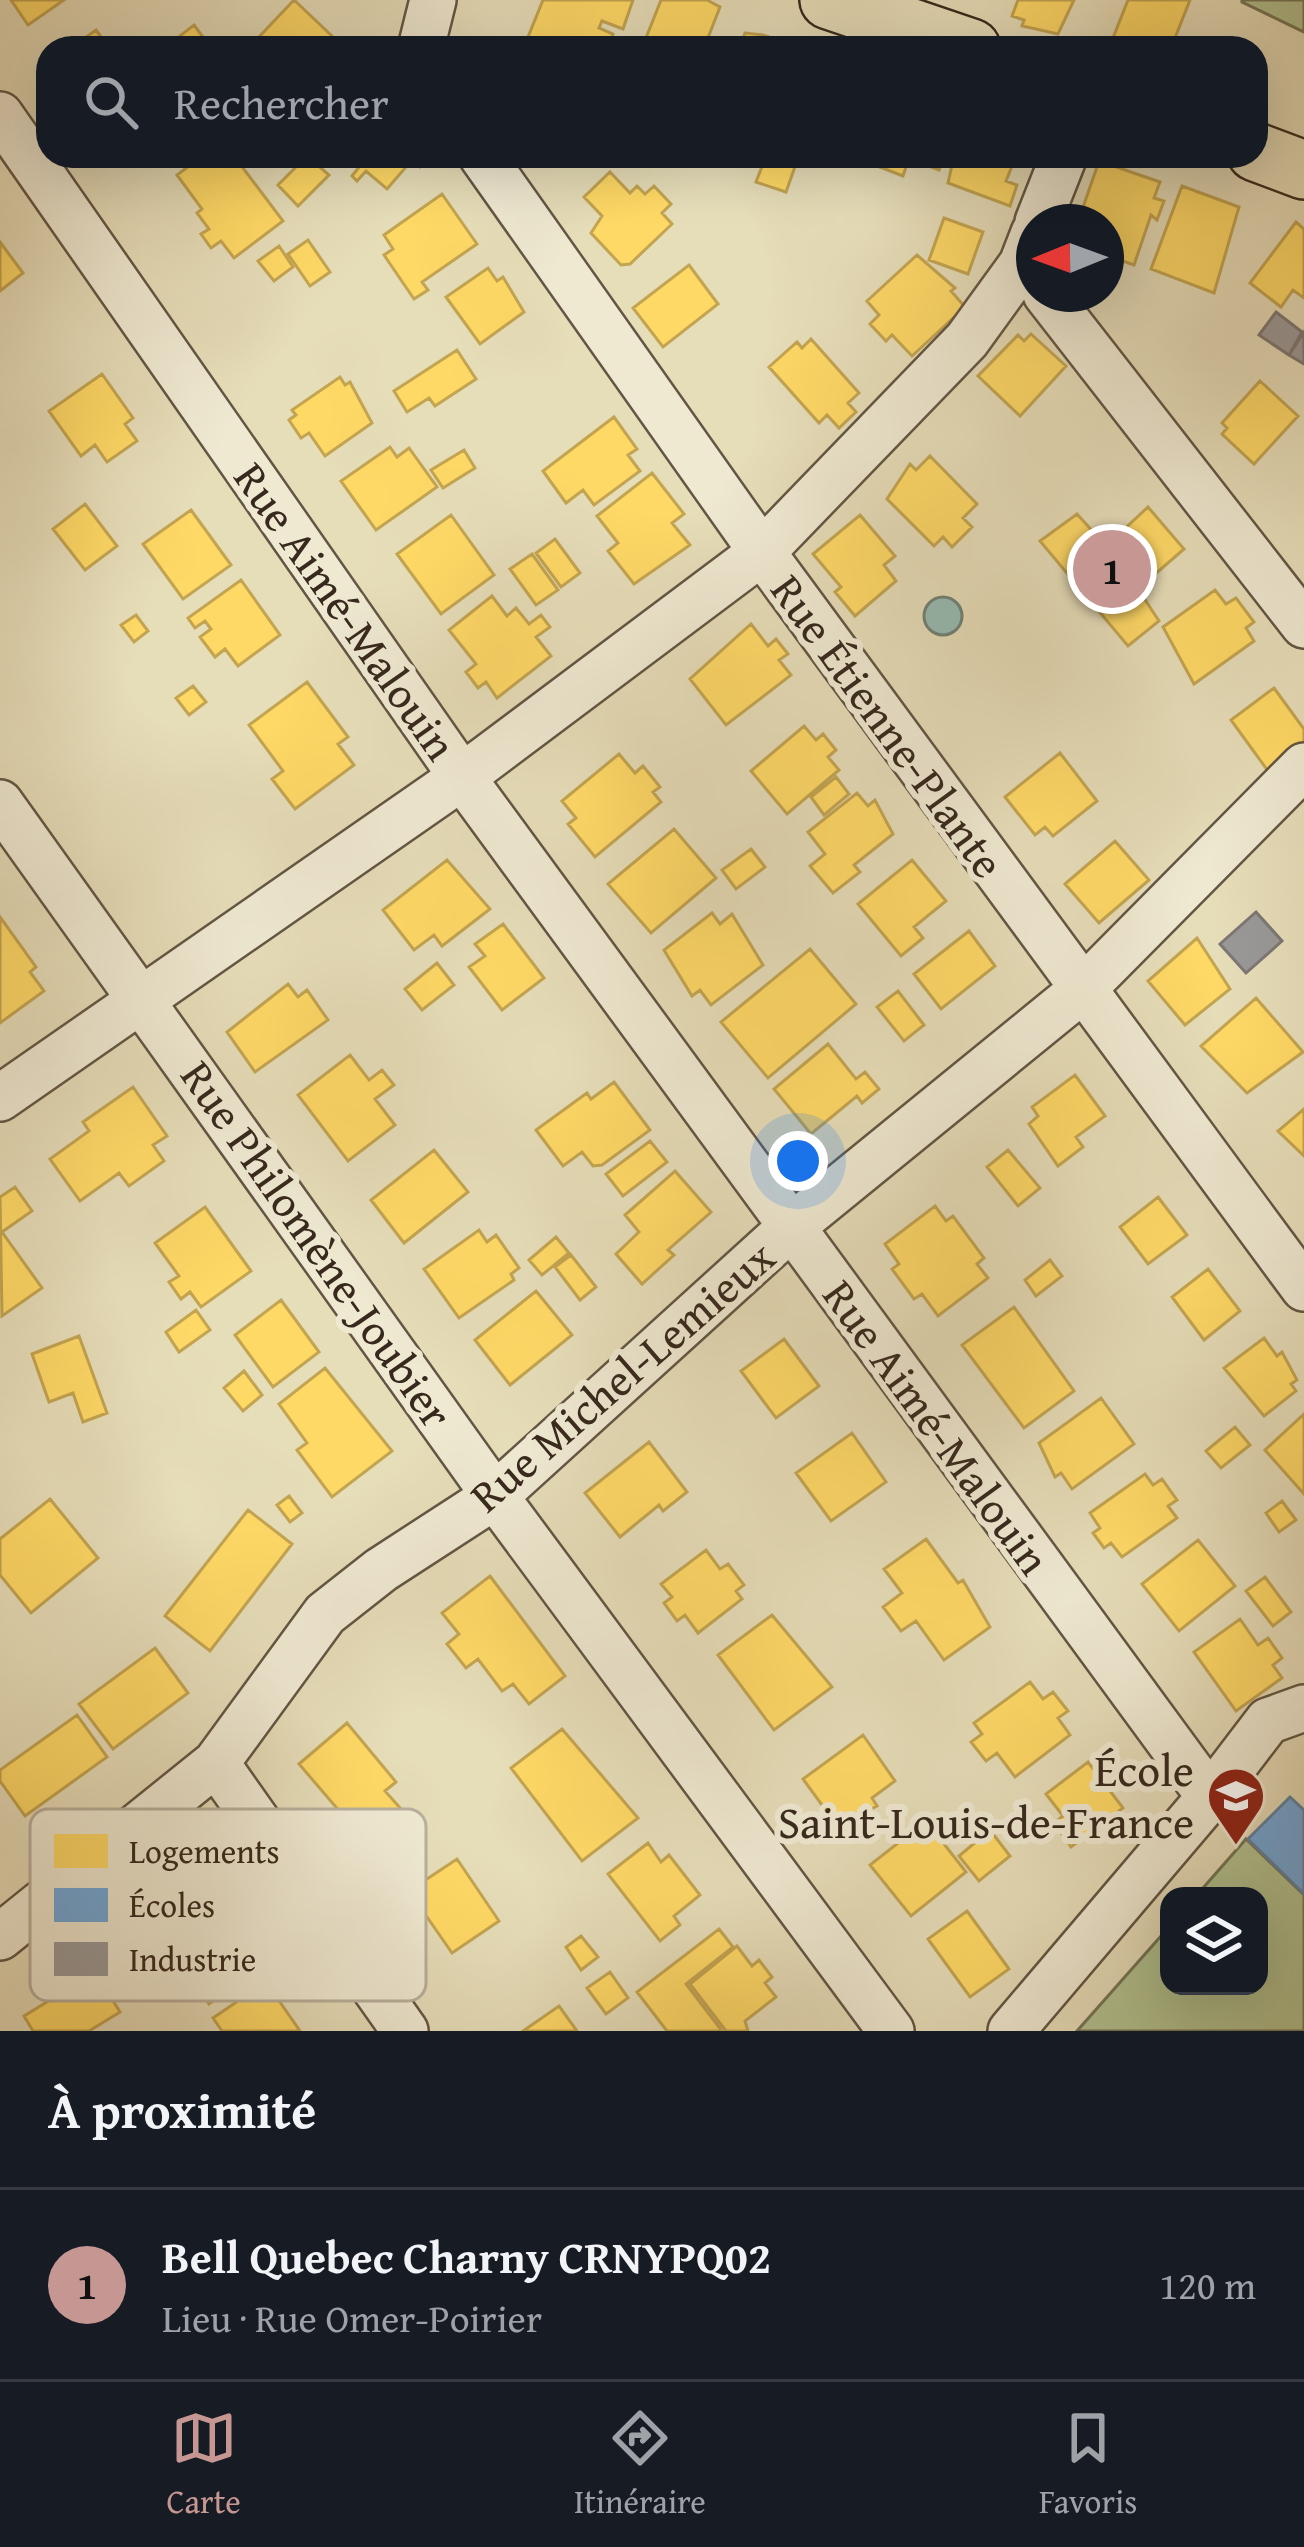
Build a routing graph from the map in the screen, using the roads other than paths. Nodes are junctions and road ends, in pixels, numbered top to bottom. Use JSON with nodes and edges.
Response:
{"nodes":[{"id":1,"x":433,"y":0,"type":"edge"},
{"id":2,"x":829,"y":0,"type":"edge"},
{"id":3,"x":424,"y":36,"type":"edge"},
{"id":4,"x":935,"y":36,"type":"edge"},
{"id":5,"x":0,"y":115,"type":"edge"},
{"id":6,"x":1268,"y":156,"type":"edge"},
{"id":7,"x":36,"y":167,"type":"edge"},
{"id":8,"x":37,"y":168,"type":"edge"},
{"id":9,"x":490,"y":168,"type":"edge"},
{"id":10,"x":1061,"y":168,"type":"edge"},
{"id":11,"x":1304,"y":170,"type":"edge"},
{"id":12,"x":1050,"y":204,"type":"edge"},
{"id":13,"x":1016,"y":281,"type":"edge"},
{"id":14,"x":1075,"y":312,"type":"edge"},
{"id":15,"x":762,"y":552,"type":"junction"},
{"id":16,"x":1304,"y":625,"type":"edge"},
{"id":17,"x":1304,"y":766,"type":"edge"},
{"id":18,"x":462,"y":777,"type":"junction"},
{"id":19,"x":0,"y":803,"type":"edge"},
{"id":20,"x":1082,"y":990,"type":"junction"},
{"id":21,"x":141,"y":996,"type":"junction"},
{"id":22,"x":0,"y":1098,"type":"edge"},
{"id":23,"x":790,"y":1228,"type":"junction"},
{"id":24,"x":1304,"y":1288,"type":"edge"},
{"id":25,"x":495,"y":1496,"type":"junction"},
{"id":26,"x":1304,"y":1708,"type":"edge"},
{"id":27,"x":216,"y":1763,"type":"junction"},
{"id":28,"x":1210,"y":1797,"type":"junction"},
{"id":29,"x":159,"y":1809,"type":"edge"},
{"id":30,"x":248,"y":1809,"type":"edge"},
{"id":31,"x":30,"y":1913,"type":"edge"},
{"id":32,"x":0,"y":1937,"type":"edge"},
{"id":33,"x":384,"y":2001,"type":"edge"},
{"id":34,"x":405,"y":2031,"type":"edge"},
{"id":35,"x":891,"y":2031,"type":"edge"},
{"id":36,"x":1011,"y":2031,"type":"edge"}],
"edges":[{"from":1,"to":3,"type":"street"},
{"from":2,"to":4,"type":"main road"},
{"from":5,"to":7,"type":"street","name":"Rue Aimé-Malouin"},
{"from":6,"to":11,"type":"main road"},
{"from":8,"to":18,"type":"street","name":"Rue Aimé-Malouin"},
{"from":9,"to":15,"type":"street","name":"Rue Étienne-Plante"},
{"from":10,"to":12,"type":"street"},
{"from":13,"to":15,"type":"street"},
{"from":14,"to":16,"type":"street"},
{"from":15,"to":18,"type":"street"},
{"from":15,"to":20,"type":"street","name":"Rue Étienne-Plante"},
{"from":17,"to":20,"type":"street","name":"Rue Michel-Lemieux"},
{"from":18,"to":21,"type":"street"},
{"from":18,"to":23,"type":"street","name":"Rue Aimé-Malouin"},
{"from":19,"to":21,"type":"street","name":"Rue Philomène-Joubier"},
{"from":20,"to":23,"type":"street","name":"Rue Michel-Lemieux"},
{"from":20,"to":24,"type":"street","name":"Rue Étienne-Plante"},
{"from":21,"to":22,"type":"street"},
{"from":21,"to":25,"type":"street","name":"Rue Philomène-Joubier"},
{"from":23,"to":25,"type":"street","name":"Rue Michel-Lemieux"},
{"from":23,"to":28,"type":"street","name":"Rue Aimé-Malouin"},
{"from":25,"to":27,"type":"street","name":"Rue Michel-Lemieux"},
{"from":25,"to":35,"type":"street","name":"Rue Philomène-Joubier"},
{"from":26,"to":28,"type":"street"},
{"from":27,"to":29,"type":"street","name":"Rue Michel-Lemieux"},
{"from":27,"to":30,"type":"street"},
{"from":28,"to":36,"type":"street"},
{"from":31,"to":32,"type":"street","name":"Rue Michel-Lemieux"},
{"from":33,"to":34,"type":"street"}]}
